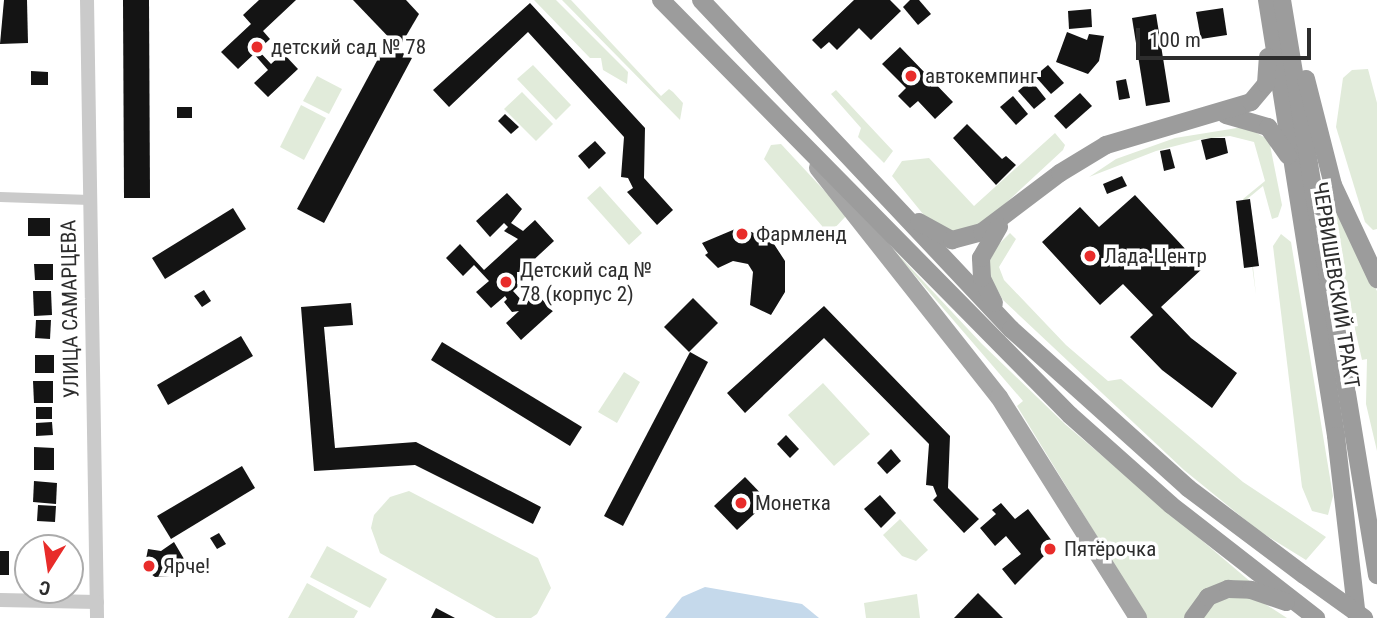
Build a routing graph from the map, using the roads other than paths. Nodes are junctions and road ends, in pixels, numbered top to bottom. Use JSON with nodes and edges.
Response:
{"nodes":[{"id":1,"x":87,"y":0,"type":"edge"},
{"id":2,"x":660,"y":0,"type":"edge"},
{"id":3,"x":701,"y":0,"type":"edge"},
{"id":4,"x":1259,"y":0,"type":"edge"},
{"id":5,"x":1268,"y":0,"type":"edge"},
{"id":6,"x":1282,"y":0,"type":"edge"},
{"id":7,"x":1292,"y":0,"type":"edge"},
{"id":8,"x":1218,"y":115,"type":"junction"},
{"id":9,"x":794,"y":138,"type":"junction"},
{"id":10,"x":876,"y":187,"type":"junction"},
{"id":11,"x":1299,"y":193,"type":"junction"},
{"id":12,"x":0,"y":197,"type":"edge"},
{"id":13,"x":90,"y":200,"type":"junction"},
{"id":14,"x":1016,"y":208,"type":"junction"},
{"id":15,"x":1377,"y":279,"type":"edge"},
{"id":16,"x":1011,"y":329,"type":"junction"},
{"id":17,"x":1377,"y":575,"type":"edge"},
{"id":18,"x":0,"y":600,"type":"edge"},
{"id":19,"x":97,"y":602,"type":"junction"},
{"id":20,"x":1311,"y":614,"type":"edge"},
{"id":21,"x":97,"y":618,"type":"edge"},
{"id":22,"x":1138,"y":618,"type":"edge"},
{"id":23,"x":1193,"y":618,"type":"edge"},
{"id":24,"x":1357,"y":618,"type":"edge"},
{"id":25,"x":1364,"y":618,"type":"edge"}],
"edges":[{"from":1,"to":13,"type":"street","name":"УЛИЦА САМАРЦЕВА"},
{"from":2,"to":9,"type":"highway"},
{"from":3,"to":10,"type":"highway"},
{"from":4,"to":8,"type":"highway"},
{"from":5,"to":11,"type":"highway","name":"ЧЕРВИШЕВСКИЙ ТРАКТ"},
{"from":6,"to":17,"type":"highway","name":"ЧЕРВИШЕВСКИЙ ТРАКТ"},
{"from":7,"to":15,"type":"highway"},
{"from":8,"to":11,"type":"highway"},
{"from":8,"to":14,"type":"highway"},
{"from":9,"to":20,"type":"highway"},
{"from":9,"to":22,"type":"main road"},
{"from":10,"to":14,"type":"highway"},
{"from":10,"to":16,"type":"highway"},
{"from":11,"to":24,"type":"highway","name":"ЧЕРВИШЕВСКИЙ ТРАКТ"},
{"from":12,"to":13,"type":"street"},
{"from":13,"to":19,"type":"street","name":"УЛИЦА САМАРЦЕВА"},
{"from":14,"to":16,"type":"highway"},
{"from":16,"to":25,"type":"highway","bridge":true},
{"from":18,"to":19,"type":"street"},
{"from":19,"to":21,"type":"street","name":"УЛИЦА САМАРЦЕВА"},
{"from":20,"to":23,"type":"highway"}]}
